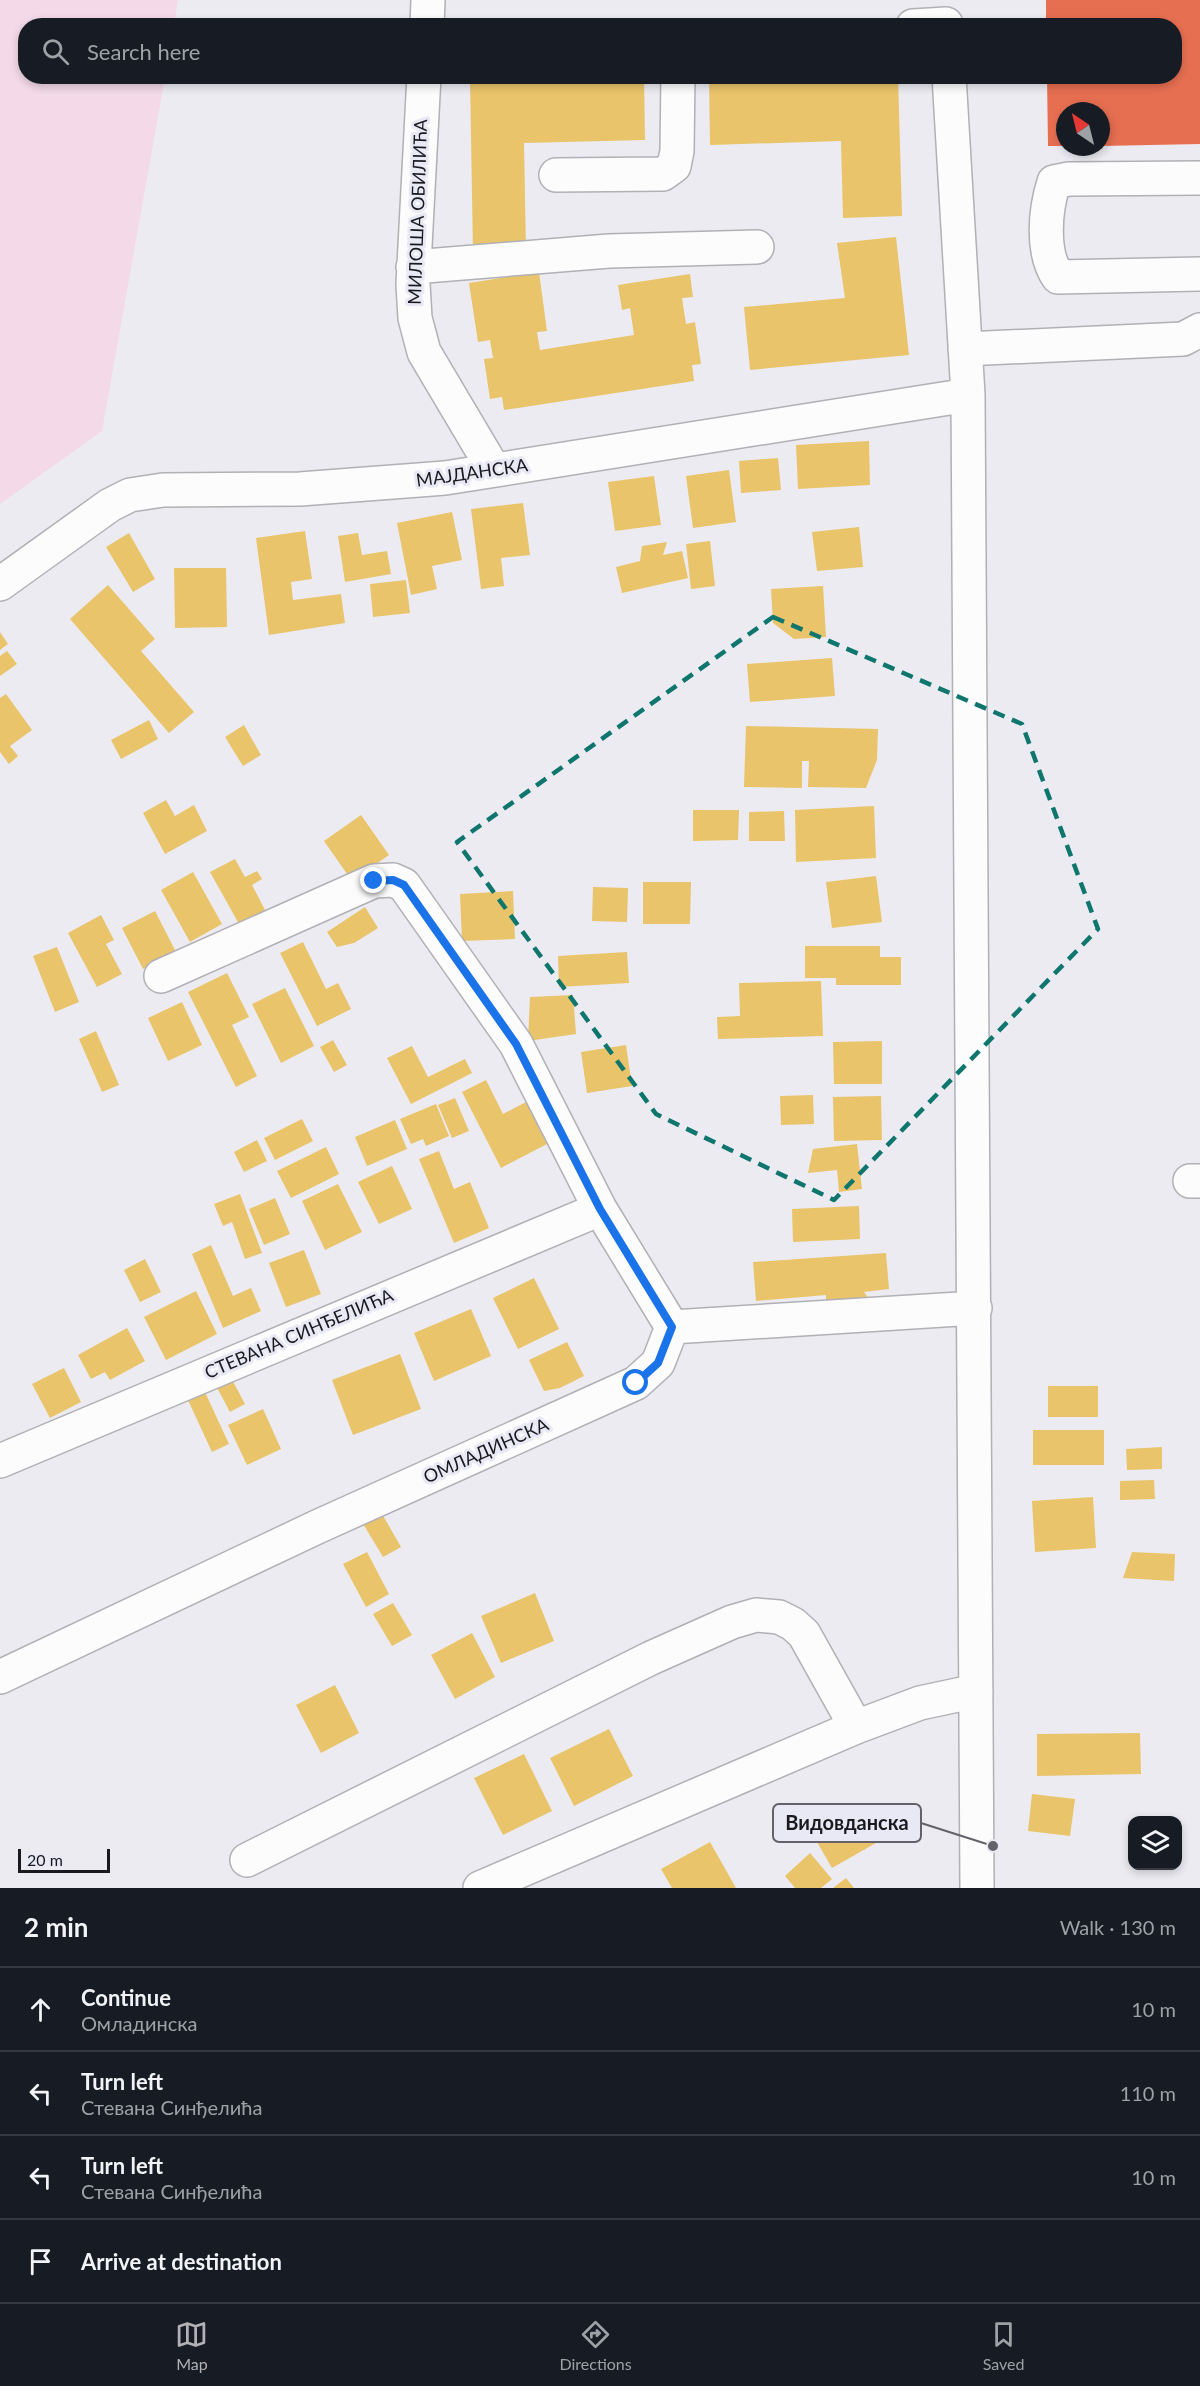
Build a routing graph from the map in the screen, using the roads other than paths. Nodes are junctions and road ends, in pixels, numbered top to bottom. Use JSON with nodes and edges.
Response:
{"nodes":[{"id":1,"x":428,"y":0,"type":"edge"},
{"id":2,"x":427,"y":18,"type":"edge"},
{"id":3,"x":424,"y":84,"type":"edge"},
{"id":4,"x":678,"y":84,"type":"edge"},
{"id":5,"x":949,"y":84,"type":"edge"},
{"id":6,"x":556,"y":175,"type":"dead end"},
{"id":7,"x":1200,"y":178,"type":"edge"},
{"id":8,"x":757,"y":247,"type":"dead end"},
{"id":9,"x":413,"y":267,"type":"junction"},
{"id":10,"x":1200,"y":274,"type":"edge"},
{"id":11,"x":1200,"y":330,"type":"edge"},
{"id":12,"x":965,"y":349,"type":"junction"},
{"id":13,"x":968,"y":395,"type":"junction"},
{"id":14,"x":494,"y":470,"type":"junction"},
{"id":15,"x":0,"y":584,"type":"edge"},
{"id":16,"x":161,"y":976,"type":"dead end"},
{"id":17,"x":600,"y":1209,"type":"junction"},
{"id":18,"x":975,"y":1308,"type":"junction"},
{"id":19,"x":672,"y":1327,"type":"junction"},
{"id":20,"x":0,"y":1461,"type":"edge"},
{"id":21,"x":0,"y":1677,"type":"edge"},
{"id":22,"x":976,"y":1691,"type":"junction"},
{"id":23,"x":856,"y":1727,"type":"junction"},
{"id":24,"x":247,"y":1860,"type":"dead end"},
{"id":25,"x":480,"y":1888,"type":"edge"},
{"id":26,"x":977,"y":1888,"type":"edge"}],
"edges":[{"from":1,"to":2,"type":"street"},
{"from":3,"to":9,"type":"street","name":"МИЛОША ОБИЛИЋА"},
{"from":4,"to":6,"type":"street"},
{"from":5,"to":12,"type":"street"},
{"from":7,"to":10,"type":"street"},
{"from":8,"to":9,"type":"street"},
{"from":9,"to":14,"type":"street","name":"МИЛОША ОБИЛИЋА"},
{"from":11,"to":12,"type":"street"},
{"from":12,"to":13,"type":"street"},
{"from":13,"to":14,"type":"street","name":"МАЈДАНСКА"},
{"from":13,"to":18,"type":"street"},
{"from":14,"to":15,"type":"street","name":"МАЈДАНСКА"},
{"from":16,"to":17,"type":"street"},
{"from":17,"to":19,"type":"street"},
{"from":17,"to":20,"type":"street","name":"СТЕВАНА СИНЂЕЛИЋА"},
{"from":18,"to":19,"type":"street"},
{"from":18,"to":22,"type":"street"},
{"from":19,"to":21,"type":"street","name":"ОМЛАДИНСКА"},
{"from":22,"to":23,"type":"street"},
{"from":22,"to":26,"type":"street"},
{"from":23,"to":24,"type":"street"},
{"from":23,"to":25,"type":"street"}]}
